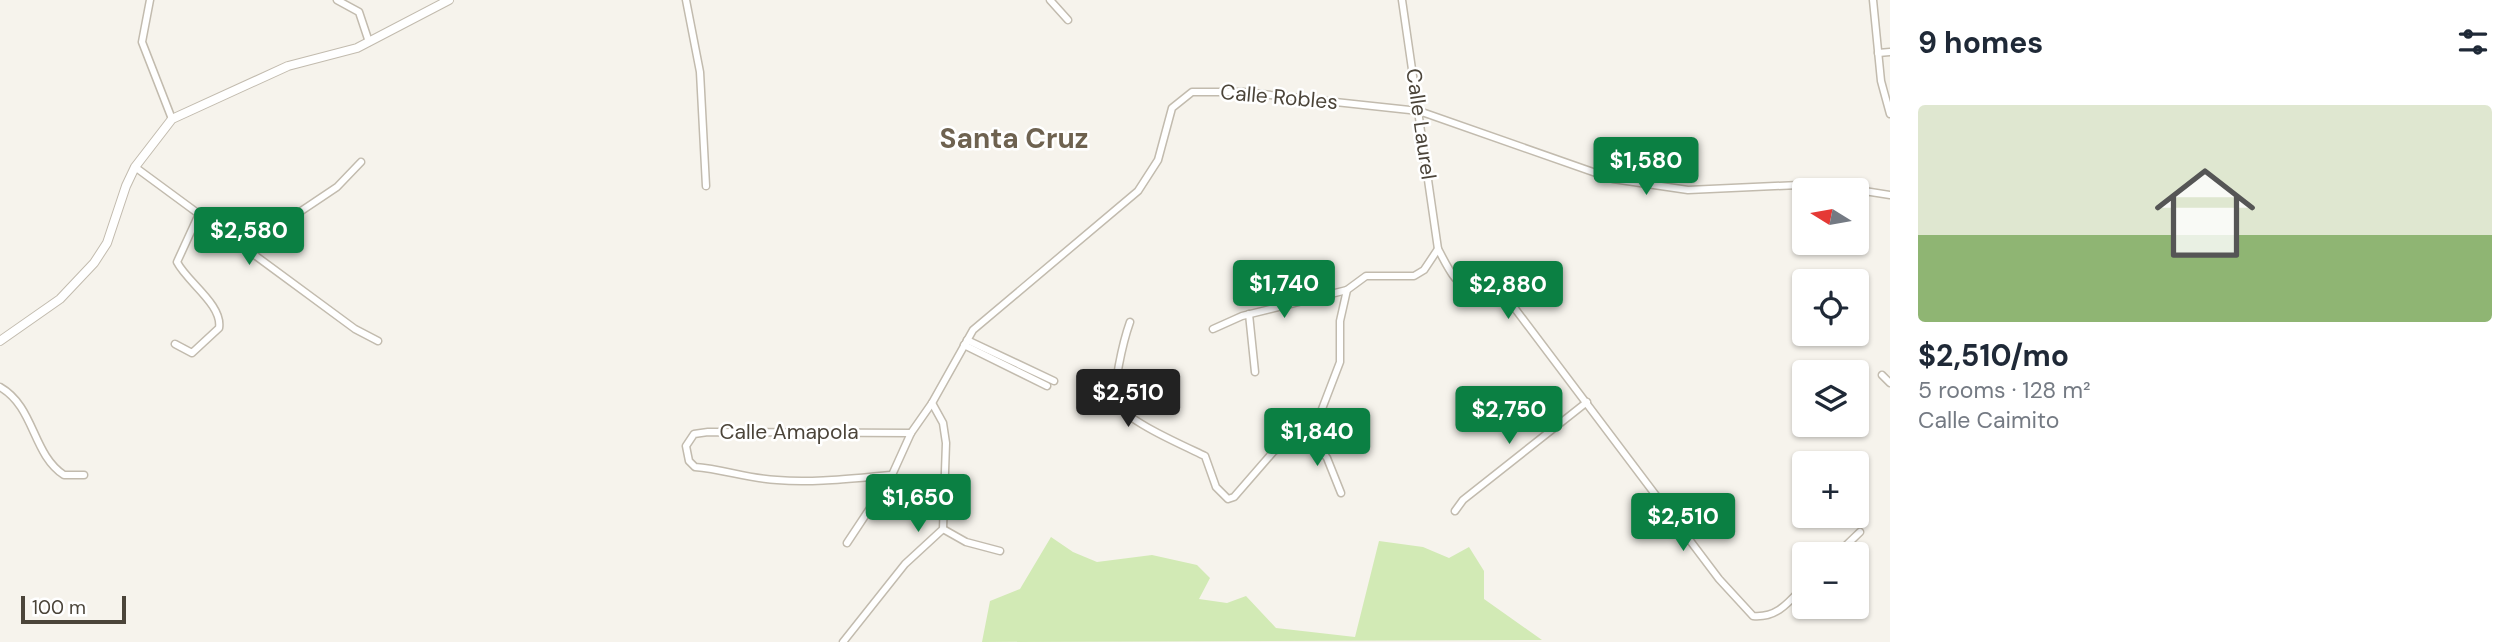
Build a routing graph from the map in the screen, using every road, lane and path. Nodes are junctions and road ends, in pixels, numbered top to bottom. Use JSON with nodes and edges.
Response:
{"nodes":[{"id":1,"x":150,"y":0,"type":"edge"},
{"id":2,"x":337,"y":0,"type":"edge"},
{"id":3,"x":449,"y":0,"type":"edge"},
{"id":4,"x":686,"y":0,"type":"edge"},
{"id":5,"x":1050,"y":0,"type":"edge"},
{"id":6,"x":1402,"y":0,"type":"edge"},
{"id":7,"x":1873,"y":0,"type":"edge"},
{"id":8,"x":1068,"y":20,"type":"dead end"},
{"id":9,"x":369,"y":42,"type":"junction"},
{"id":10,"x":1890,"y":52,"type":"edge"},
{"id":11,"x":1878,"y":53,"type":"junction"},
{"id":12,"x":1419,"y":111,"type":"junction"},
{"id":13,"x":1890,"y":114,"type":"edge"},
{"id":14,"x":172,"y":119,"type":"junction"},
{"id":15,"x":361,"y":162,"type":"dead end"},
{"id":16,"x":135,"y":167,"type":"junction"},
{"id":17,"x":706,"y":187,"type":"dead end"},
{"id":18,"x":1890,"y":195,"type":"edge"},
{"id":19,"x":199,"y":214,"type":"junction"},
{"id":20,"x":246,"y":248,"type":"junction"},
{"id":21,"x":1438,"y":249,"type":"junction"},
{"id":22,"x":1347,"y":290,"type":"junction"},
{"id":23,"x":1248,"y":314,"type":"junction"},
{"id":24,"x":1130,"y":321,"type":"dead end"},
{"id":25,"x":1213,"y":330,"type":"dead end"},
{"id":26,"x":0,"y":341,"type":"edge"},
{"id":27,"x":378,"y":341,"type":"dead end"},
{"id":28,"x":965,"y":343,"type":"junction"},
{"id":29,"x":175,"y":344,"type":"dead end"},
{"id":30,"x":1255,"y":372,"type":"dead end"},
{"id":31,"x":1882,"y":376,"type":"dead end"},
{"id":32,"x":1055,"y":381,"type":"dead end"},
{"id":33,"x":1890,"y":383,"type":"edge"},
{"id":34,"x":1047,"y":386,"type":"dead end"},
{"id":35,"x":0,"y":387,"type":"edge"},
{"id":36,"x":1587,"y":402,"type":"junction"},
{"id":37,"x":932,"y":403,"type":"junction"},
{"id":38,"x":911,"y":433,"type":"junction"},
{"id":39,"x":1308,"y":433,"type":"junction"},
{"id":40,"x":84,"y":475,"type":"dead end"},
{"id":41,"x":892,"y":475,"type":"junction"},
{"id":42,"x":1342,"y":494,"type":"dead end"},
{"id":43,"x":1455,"y":511,"type":"dead end"},
{"id":44,"x":943,"y":529,"type":"junction"},
{"id":45,"x":1860,"y":532,"type":"dead end"},
{"id":46,"x":1850,"y":542,"type":"edge"},
{"id":47,"x":847,"y":543,"type":"dead end"},
{"id":48,"x":1000,"y":551,"type":"dead end"},
{"id":49,"x":1792,"y":598,"type":"edge"},
{"id":50,"x":843,"y":642,"type":"edge"}],
"edges":[{"from":1,"to":14,"type":"street"},
{"from":2,"to":9,"type":"street"},
{"from":3,"to":9,"type":"street"},
{"from":4,"to":17,"type":"street"},
{"from":5,"to":8,"type":"street"},
{"from":6,"to":12,"type":"street","name":"Calle Laurel"},
{"from":7,"to":11,"type":"street"},
{"from":9,"to":14,"type":"street"},
{"from":10,"to":11,"type":"street"},
{"from":11,"to":13,"type":"street"},
{"from":12,"to":18,"type":"street","name":"Calle Robles"},
{"from":12,"to":21,"type":"street","name":"Calle Laurel"},
{"from":12,"to":28,"type":"street","name":"Calle Robles"},
{"from":14,"to":16,"type":"street"},
{"from":15,"to":20,"type":"street"},
{"from":16,"to":19,"type":"street"},
{"from":16,"to":26,"type":"street"},
{"from":19,"to":20,"type":"street"},
{"from":19,"to":29,"type":"street"},
{"from":20,"to":27,"type":"street"},
{"from":21,"to":22,"type":"street"},
{"from":21,"to":36,"type":"street"},
{"from":22,"to":23,"type":"street"},
{"from":22,"to":39,"type":"street"},
{"from":23,"to":25,"type":"street"},
{"from":23,"to":30,"type":"street"},
{"from":24,"to":39,"type":"street"},
{"from":28,"to":32,"type":"street"},
{"from":28,"to":34,"type":"street"},
{"from":28,"to":37,"type":"street","name":"Calle Robles"},
{"from":31,"to":33,"type":"street"},
{"from":35,"to":40,"type":"street"},
{"from":36,"to":43,"type":"street"},
{"from":36,"to":49,"type":"street"},
{"from":37,"to":38,"type":"street","name":"Calle Robles"},
{"from":37,"to":44,"type":"street"},
{"from":38,"to":41,"type":"street","name":"Calle Robles"},
{"from":38,"to":41,"type":"street","name":"Calle Amapola"},
{"from":39,"to":42,"type":"street"},
{"from":41,"to":47,"type":"street","name":"Calle Robles"},
{"from":44,"to":48,"type":"street"},
{"from":44,"to":50,"type":"street"},
{"from":45,"to":46,"type":"street"}]}
